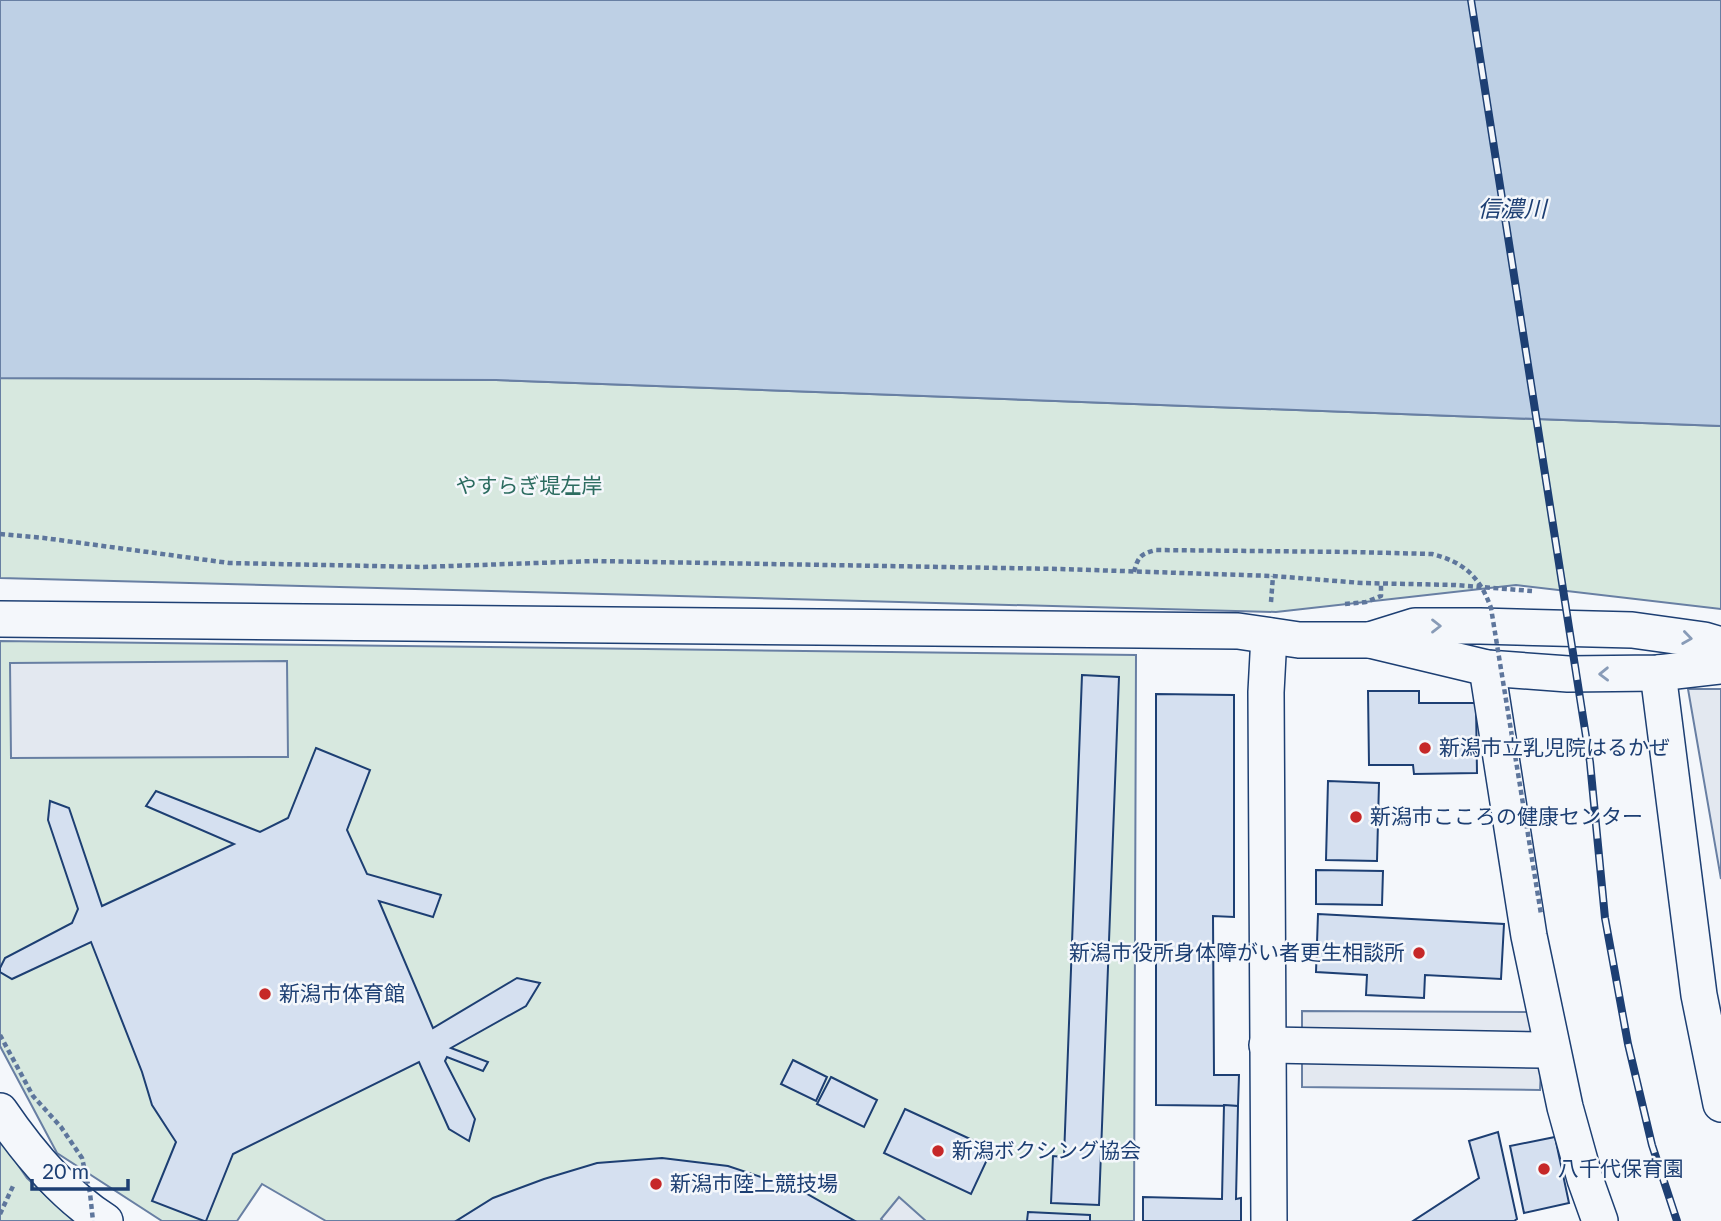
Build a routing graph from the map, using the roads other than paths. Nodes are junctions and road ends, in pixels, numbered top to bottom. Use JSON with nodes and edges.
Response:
{"nodes":[{"id":1,"x":0,"y":619,"type":"edge"},
{"id":2,"x":1270,"y":622,"type":"junction"},
{"id":3,"x":1370,"y":640,"type":"junction"},
{"id":4,"x":1721,"y":645,"type":"edge"},
{"id":5,"x":1721,"y":666,"type":"edge"},
{"id":6,"x":1487,"y":668,"type":"junction"},
{"id":7,"x":1658,"y":673,"type":"junction"},
{"id":8,"x":1267,"y":1045,"type":"junction"},
{"id":9,"x":1542,"y":1050,"type":"dead end"},
{"id":10,"x":1721,"y":1104,"type":"edge"},
{"id":11,"x":0,"y":1111,"type":"edge"},
{"id":12,"x":1594,"y":1218,"type":"edge"},
{"id":13,"x":105,"y":1221,"type":"edge"},
{"id":14,"x":1269,"y":1221,"type":"edge"}],
"edges":[{"from":1,"to":2,"type":"street"},
{"from":2,"to":3,"type":"street"},
{"from":2,"to":8,"type":"street"},
{"from":3,"to":4,"type":"street","one_way":true},
{"from":3,"to":6,"type":"street"},
{"from":5,"to":7,"type":"street"},
{"from":7,"to":6,"type":"street","one_way":true},
{"from":6,"to":12,"type":"street"},
{"from":7,"to":10,"type":"street"},
{"from":8,"to":9,"type":"street"},
{"from":8,"to":14,"type":"street"},
{"from":11,"to":13,"type":"street"}]}
